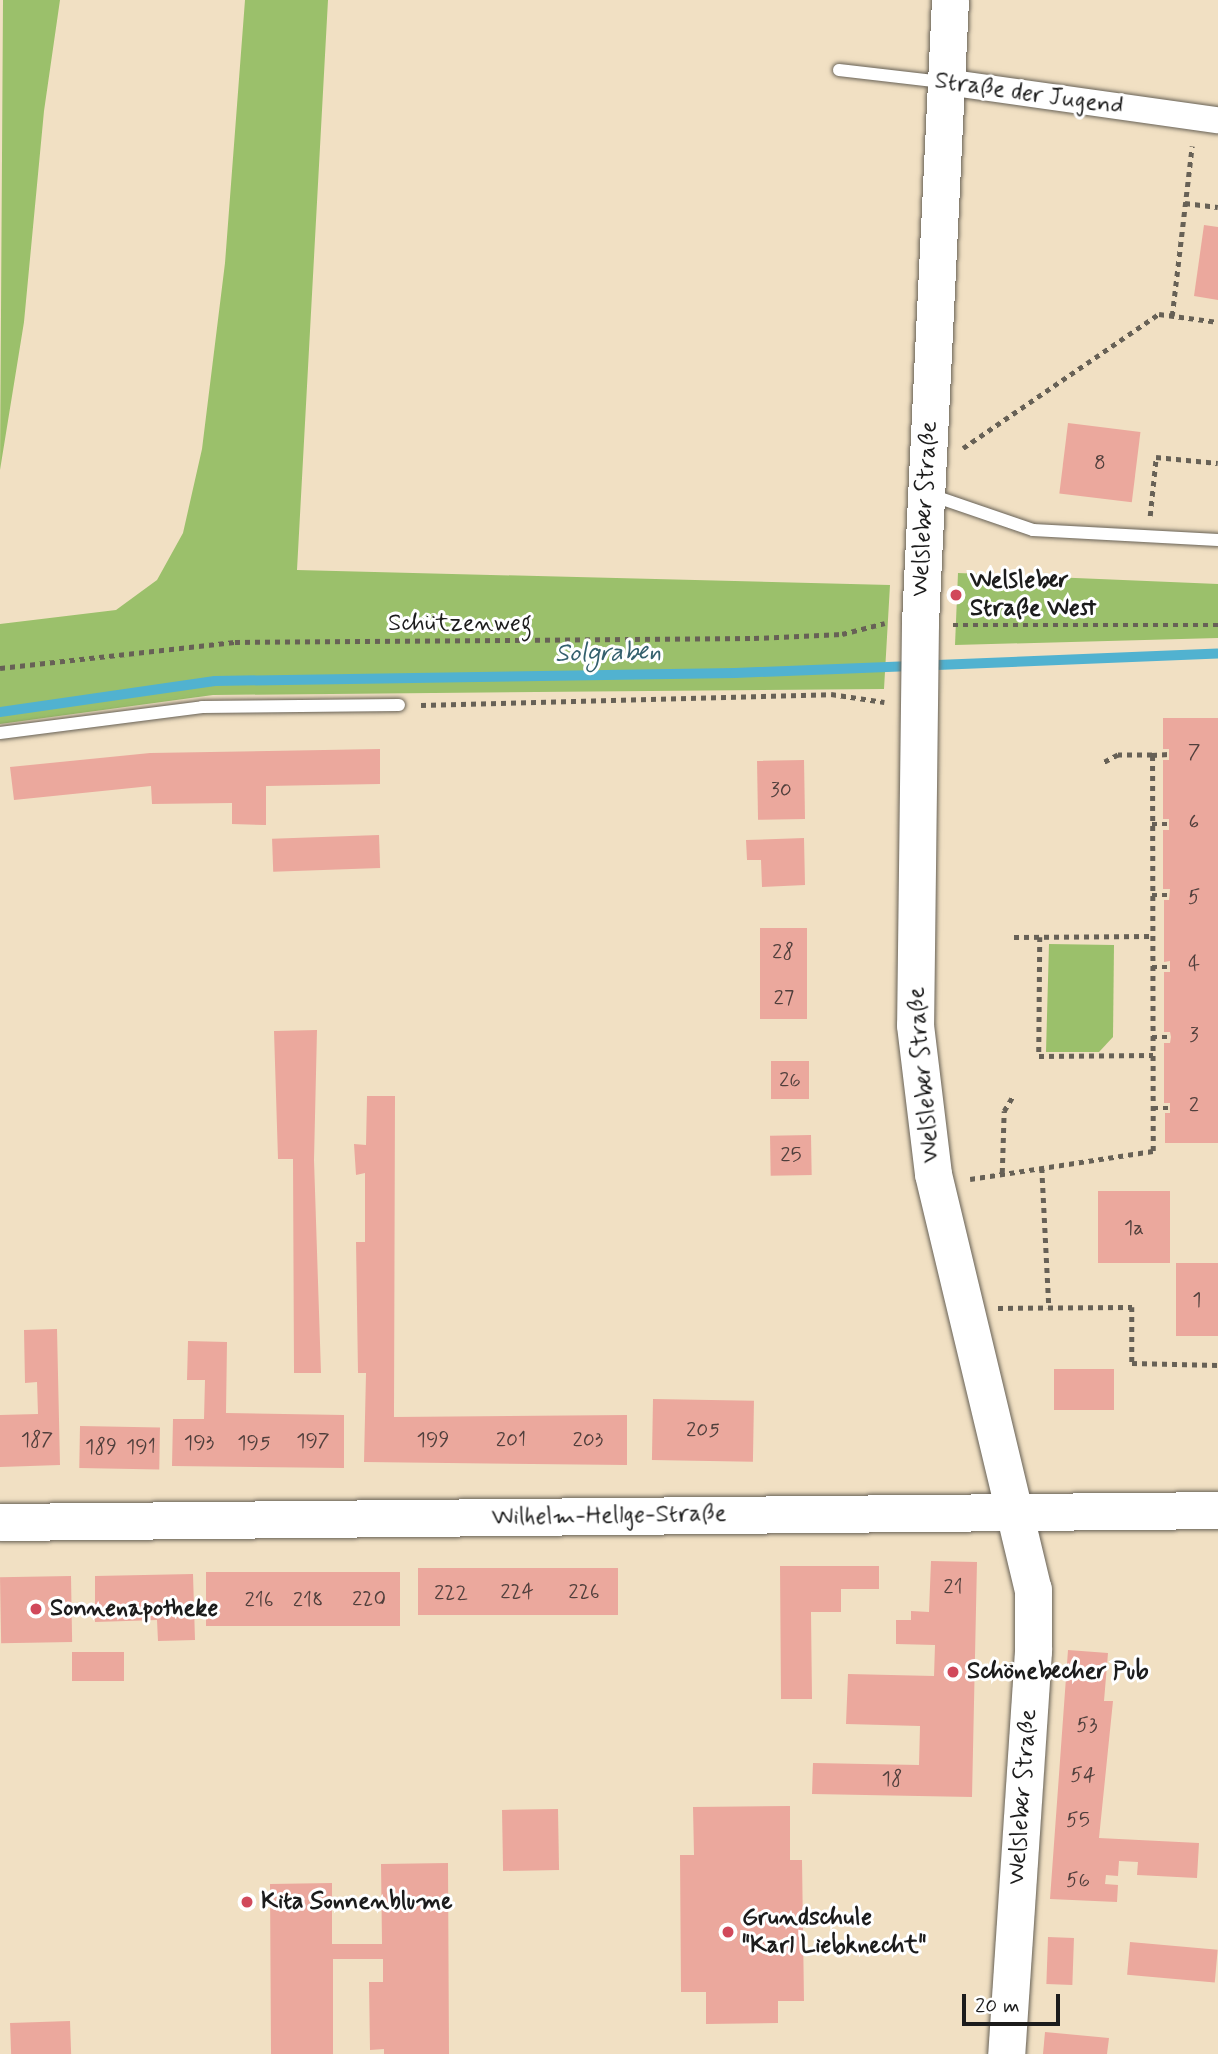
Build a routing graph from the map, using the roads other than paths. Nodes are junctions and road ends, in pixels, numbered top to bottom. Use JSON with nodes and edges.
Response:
{"nodes":[{"id":1,"x":950,"y":0,"type":"edge"},
{"id":2,"x":839,"y":70,"type":"dead end"},
{"id":3,"x":946,"y":82,"type":"junction"},
{"id":4,"x":1207,"y":119,"type":"edge"},
{"id":5,"x":928,"y":483,"type":"junction"},
{"id":6,"x":1218,"y":540,"type":"edge"},
{"id":7,"x":399,"y":705,"type":"road end"},
{"id":8,"x":0,"y":733,"type":"edge"},
{"id":9,"x":1218,"y":1510,"type":"edge"},
{"id":10,"x":1017,"y":1512,"type":"junction"},
{"id":11,"x":0,"y":1522,"type":"edge"},
{"id":12,"x":1006,"y":2054,"type":"edge"}],
"edges":[{"from":1,"to":3,"type":"street","name":"Welsleber Straße"},
{"from":2,"to":3,"type":"lane","name":"Straße der Jugend"},
{"from":3,"to":4,"type":"street","name":"Straße der Jugend"},
{"from":3,"to":5,"type":"street","name":"Welsleber Straße"},
{"from":5,"to":6,"type":"lane"},
{"from":5,"to":10,"type":"street","name":"Welsleber Straße"},
{"from":7,"to":8,"type":"lane"},
{"from":9,"to":10,"type":"street","name":"Wilhelm-Hellge-Straße"},
{"from":10,"to":11,"type":"street","name":"Wilhelm-Hellge-Straße"},
{"from":10,"to":12,"type":"street","name":"Welsleber Straße"}]}
